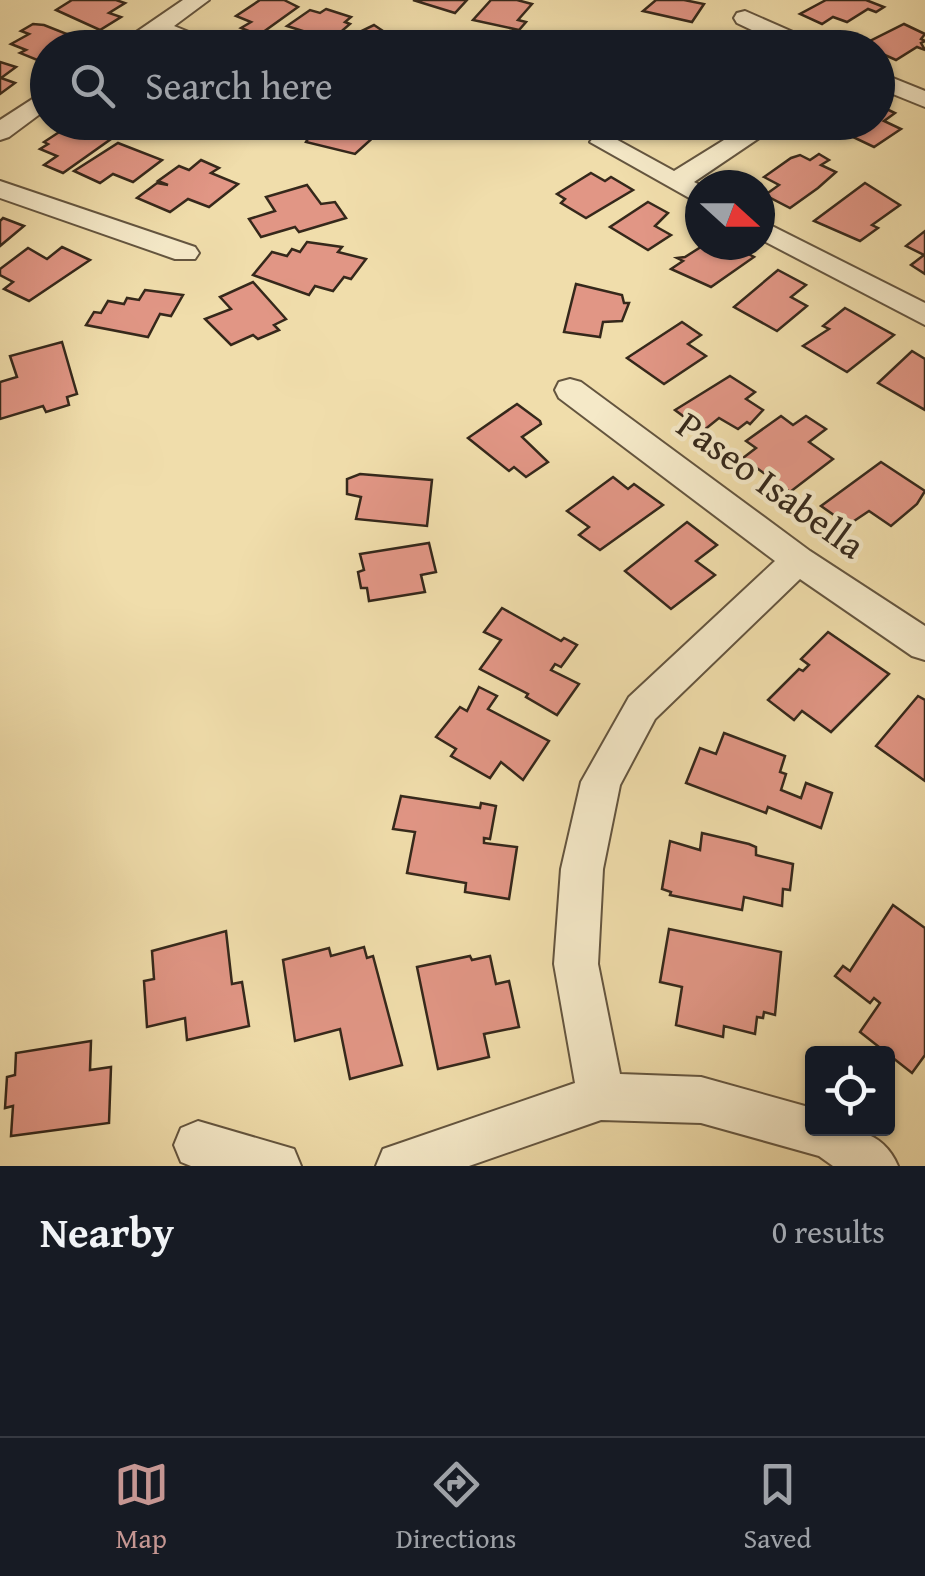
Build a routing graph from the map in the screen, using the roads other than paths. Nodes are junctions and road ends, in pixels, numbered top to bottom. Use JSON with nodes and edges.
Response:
{"nodes":[{"id":1,"x":198,"y":0,"type":"edge"},
{"id":2,"x":745,"y":18,"type":"dead end"},
{"id":3,"x":156,"y":27,"type":"junction"},
{"id":4,"x":151,"y":30,"type":"edge"},
{"id":5,"x":165,"y":30,"type":"edge"},
{"id":6,"x":771,"y":30,"type":"edge"},
{"id":7,"x":895,"y":86,"type":"edge"},
{"id":8,"x":925,"y":100,"type":"edge"},
{"id":9,"x":30,"y":110,"type":"edge"},
{"id":10,"x":0,"y":132,"type":"edge"},
{"id":11,"x":742,"y":140,"type":"edge"},
{"id":12,"x":603,"y":142,"type":"dead end"},
{"id":13,"x":675,"y":182,"type":"junction"},
{"id":14,"x":685,"y":188,"type":"edge"},
{"id":15,"x":0,"y":189,"type":"edge"},
{"id":16,"x":775,"y":236,"type":"edge"},
{"id":17,"x":184,"y":253,"type":"dead end"},
{"id":18,"x":925,"y":315,"type":"edge"},
{"id":19,"x":570,"y":390,"type":"dead end"},
{"id":20,"x":798,"y":560,"type":"junction"},
{"id":21,"x":925,"y":645,"type":"edge"},
{"id":22,"x":601,"y":1097,"type":"junction"},
{"id":23,"x":198,"y":1145,"type":"dead end"},
{"id":24,"x":278,"y":1166,"type":"edge"},
{"id":25,"x":400,"y":1166,"type":"edge"},
{"id":26,"x":874,"y":1166,"type":"edge"}],
"edges":[{"from":1,"to":3,"type":"street"},
{"from":2,"to":6,"type":"street"},
{"from":3,"to":4,"type":"street"},
{"from":3,"to":5,"type":"street"},
{"from":7,"to":8,"type":"street"},
{"from":9,"to":10,"type":"street"},
{"from":11,"to":13,"type":"street"},
{"from":12,"to":13,"type":"street"},
{"from":13,"to":14,"type":"street"},
{"from":15,"to":17,"type":"street"},
{"from":16,"to":18,"type":"street"},
{"from":19,"to":20,"type":"street","name":"Paseo Isabella"},
{"from":20,"to":21,"type":"street","name":"Paseo Isabella"},
{"from":20,"to":22,"type":"street"},
{"from":22,"to":25,"type":"street"},
{"from":22,"to":26,"type":"street"},
{"from":23,"to":24,"type":"street"}]}
